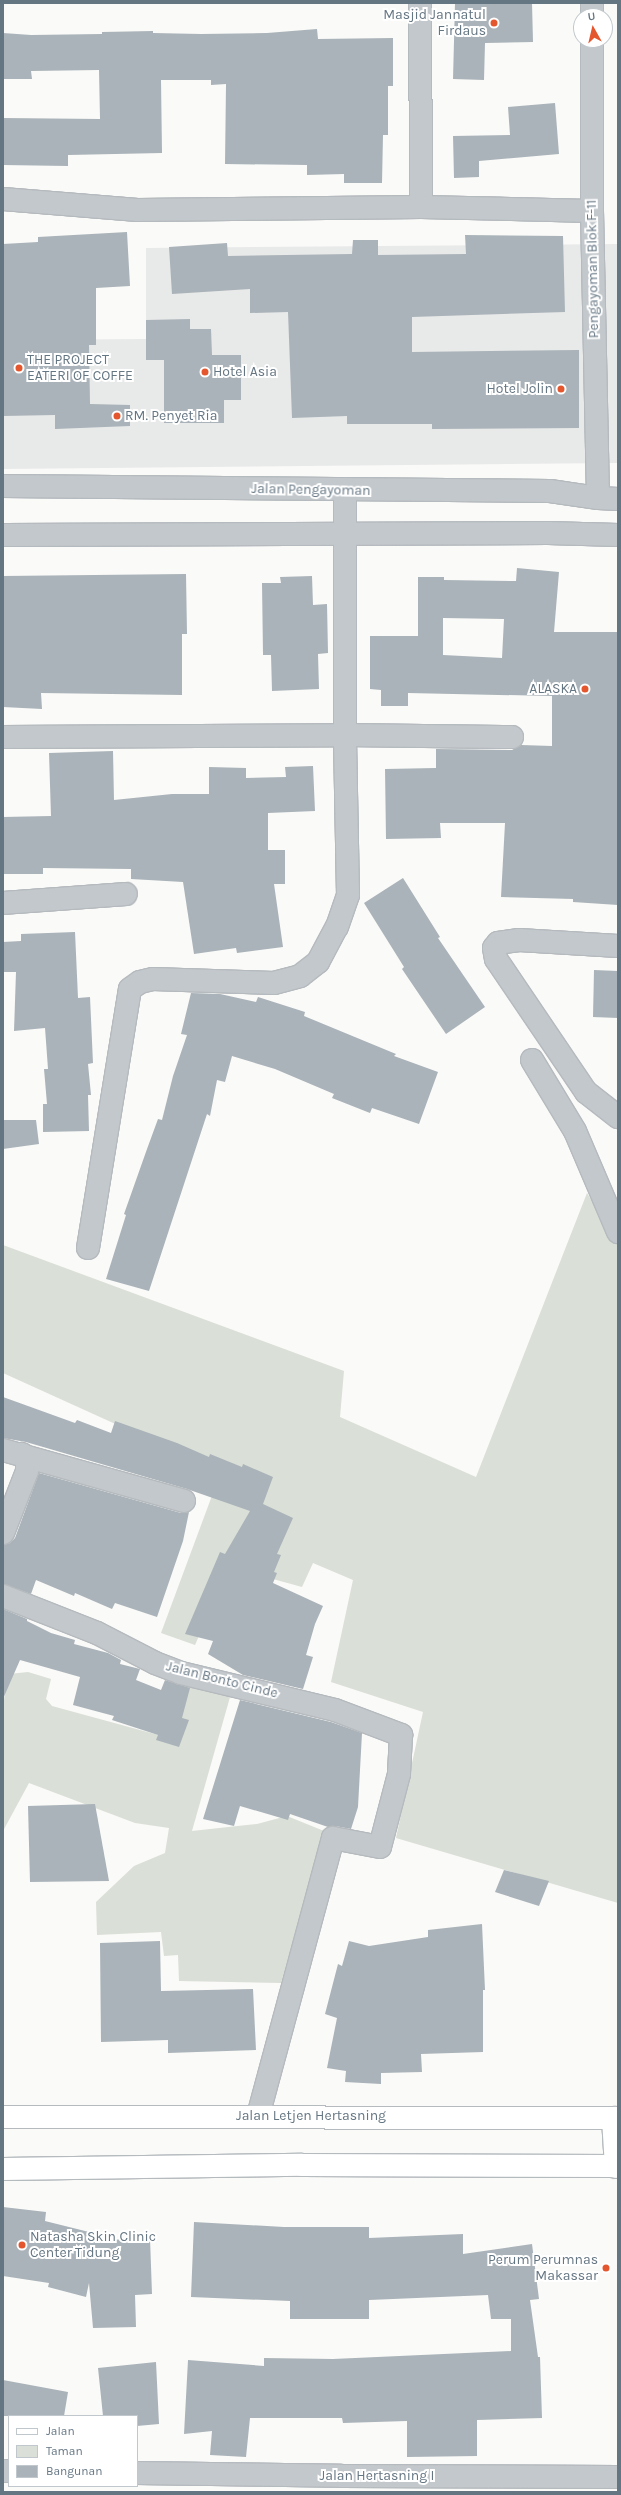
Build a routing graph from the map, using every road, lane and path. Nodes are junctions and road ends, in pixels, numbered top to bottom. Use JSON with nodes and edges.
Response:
{"nodes":[{"id":1,"x":420,"y":3,"type":"edge"},
{"id":2,"x":592,"y":48,"type":"edge"},
{"id":3,"x":3,"y":199,"type":"edge"},
{"id":4,"x":421,"y":207,"type":"junction"},
{"id":5,"x":592,"y":211,"type":"junction"},
{"id":6,"x":3,"y":486,"type":"edge"},
{"id":7,"x":345,"y":490,"type":"junction"},
{"id":8,"x":608,"y":498,"type":"edge"},
{"id":9,"x":346,"y":534,"type":"junction"},
{"id":10,"x":3,"y":535,"type":"edge"},
{"id":11,"x":618,"y":535,"type":"edge"},
{"id":12,"x":344,"y":735,"type":"junction"},
{"id":13,"x":3,"y":736,"type":"edge"},
{"id":14,"x":512,"y":737,"type":"dead end"},
{"id":15,"x":126,"y":894,"type":"dead end"},
{"id":16,"x":3,"y":903,"type":"edge"},
{"id":17,"x":618,"y":946,"type":"edge"},
{"id":18,"x":532,"y":1060,"type":"dead end"},
{"id":19,"x":618,"y":1117,"type":"edge"},
{"id":20,"x":618,"y":1232,"type":"edge"},
{"id":21,"x":88,"y":1248,"type":"dead end"},
{"id":22,"x":13,"y":1452,"type":"edge"},
{"id":23,"x":184,"y":1501,"type":"dead end"},
{"id":24,"x":3,"y":1533,"type":"edge"},
{"id":25,"x":3,"y":1596,"type":"edge"},
{"id":26,"x":258,"y":2116,"type":"junction"},
{"id":27,"x":3,"y":2117,"type":"edge"},
{"id":28,"x":615,"y":2118,"type":"edge"},
{"id":29,"x":617,"y":2166,"type":"edge"},
{"id":30,"x":3,"y":2169,"type":"edge"},
{"id":31,"x":138,"y":2473,"type":"edge"},
{"id":32,"x":618,"y":2476,"type":"edge"}],
"edges":[{"from":1,"to":4,"type":"street"},
{"from":2,"to":5,"type":"street","name":"Pengayoman Blok F-11"},
{"from":3,"to":4,"type":"street"},
{"from":4,"to":5,"type":"street"},
{"from":5,"to":8,"type":"street","name":"Pengayoman Blok F-11"},
{"from":6,"to":7,"type":"street","name":"Jalan Pengayoman"},
{"from":7,"to":8,"type":"street","name":"Jalan Pengayoman"},
{"from":7,"to":9,"type":"street"},
{"from":9,"to":10,"type":"street"},
{"from":9,"to":11,"type":"street"},
{"from":9,"to":12,"type":"street"},
{"from":12,"to":13,"type":"street"},
{"from":12,"to":14,"type":"street"},
{"from":12,"to":21,"type":"street"},
{"from":15,"to":16,"type":"street"},
{"from":17,"to":19,"type":"street"},
{"from":18,"to":20,"type":"street"},
{"from":22,"to":23,"type":"street"},
{"from":22,"to":24,"type":"street"},
{"from":25,"to":26,"type":"street","name":"Jalan Bonto Cinde"},
{"from":26,"to":27,"type":"main road","name":"Jalan Letjen Hertasning"},
{"from":26,"to":28,"type":"main road","name":"Jalan Letjen Hertasning"},
{"from":28,"to":29,"type":"main road"},
{"from":29,"to":30,"type":"main road"},
{"from":31,"to":32,"type":"street","name":"Jalan Hertasning I"}]}
